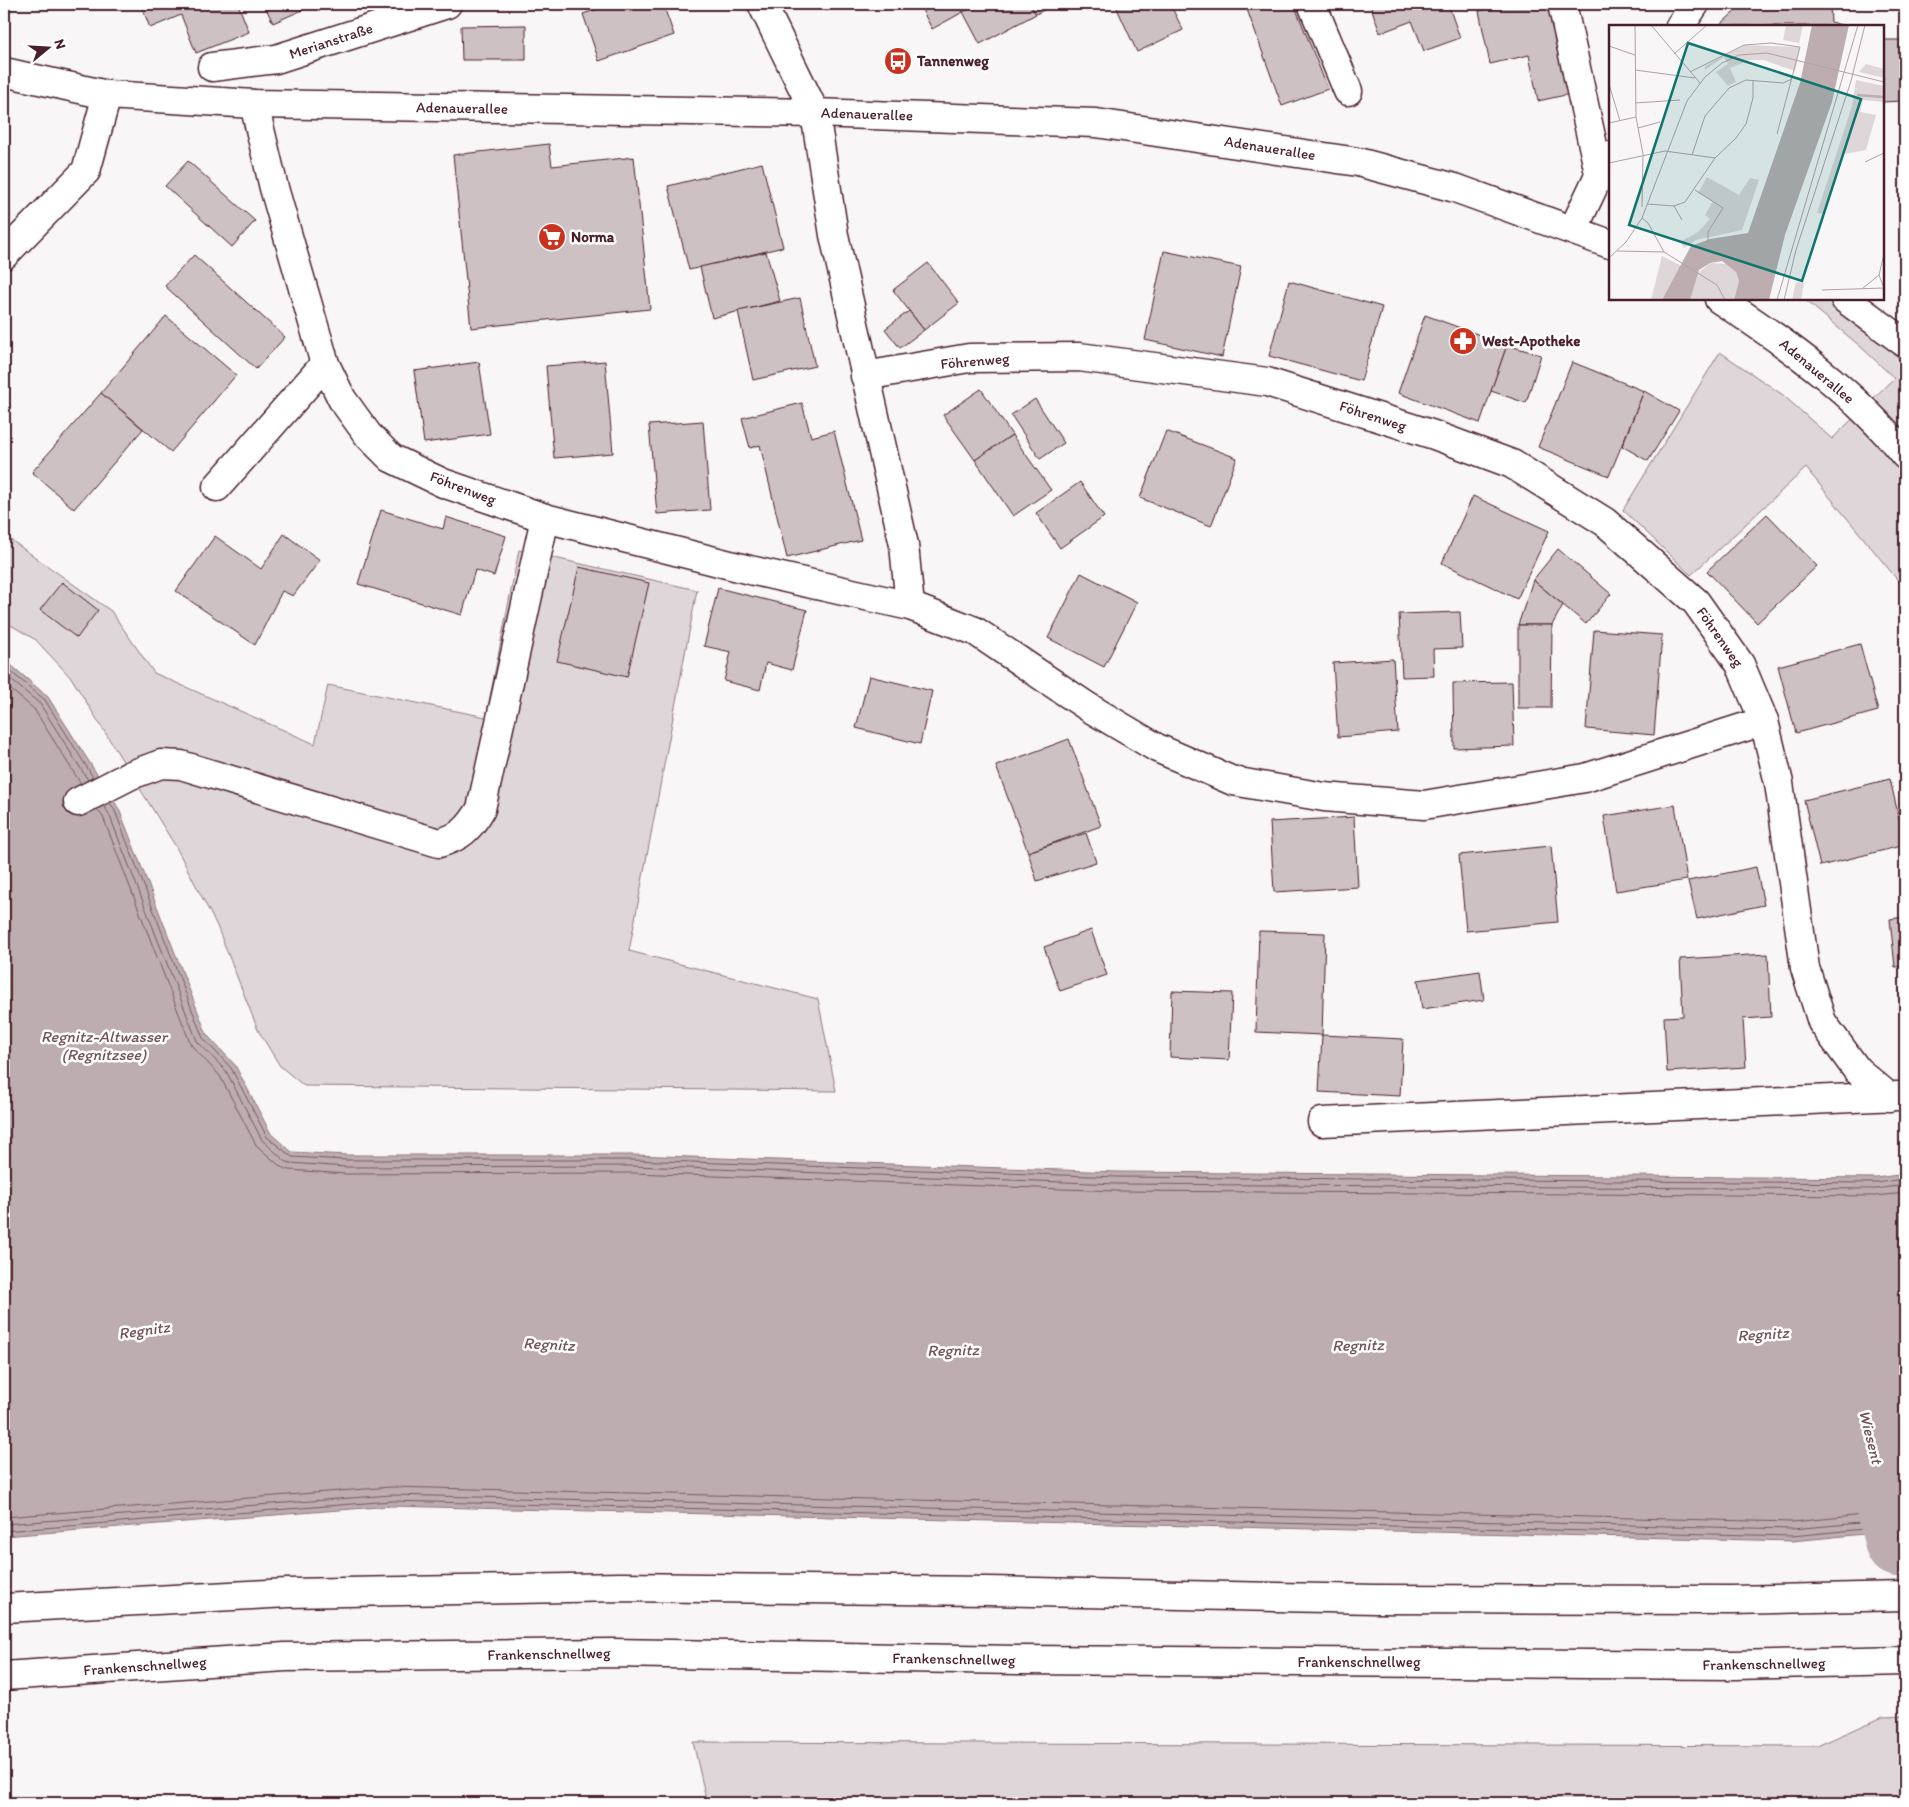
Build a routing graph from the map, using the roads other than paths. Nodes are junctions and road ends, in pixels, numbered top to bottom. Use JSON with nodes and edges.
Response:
{"nodes":[{"id":1,"x":448,"y":4,"type":"edge"},
{"id":2,"x":762,"y":4,"type":"edge"},
{"id":3,"x":1312,"y":4,"type":"edge"},
{"id":4,"x":1562,"y":4,"type":"edge"},
{"id":5,"x":1695,"y":4,"type":"edge"},
{"id":6,"x":1681,"y":25,"type":"edge"},
{"id":7,"x":212,"y":67,"type":"dead end"},
{"id":8,"x":4,"y":72,"type":"edge"},
{"id":9,"x":1348,"y":91,"type":"dead end"},
{"id":10,"x":107,"y":95,"type":"junction"},
{"id":11,"x":254,"y":104,"type":"junction"},
{"id":12,"x":815,"y":112,"type":"junction"},
{"id":13,"x":1605,"y":162,"type":"edge"},
{"id":14,"x":1573,"y":230,"type":"junction"},
{"id":15,"x":1609,"y":244,"type":"edge"},
{"id":16,"x":4,"y":255,"type":"edge"},
{"id":17,"x":1722,"y":300,"type":"edge"},
{"id":18,"x":1846,"y":300,"type":"edge"},
{"id":19,"x":1905,"y":343,"type":"edge"},
{"id":20,"x":325,"y":364,"type":"junction"},
{"id":21,"x":865,"y":376,"type":"junction"},
{"id":22,"x":1905,"y":455,"type":"edge"},
{"id":23,"x":217,"y":487,"type":"dead end"},
{"id":24,"x":545,"y":518,"type":"junction"},
{"id":25,"x":910,"y":606,"type":"junction"},
{"id":26,"x":1764,"y":721,"type":"junction"},
{"id":27,"x":78,"y":802,"type":"dead end"},
{"id":28,"x":1897,"y":1096,"type":"edge"},
{"id":29,"x":1322,"y":1122,"type":"dead end"},
{"id":30,"x":1905,"y":1596,"type":"edge"},
{"id":31,"x":4,"y":1608,"type":"edge"},
{"id":32,"x":1905,"y":1661,"type":"edge"},
{"id":33,"x":4,"y":1676,"type":"edge"}],
"edges":[{"from":1,"to":7,"type":"main road","name":"Merianstraße"},
{"from":2,"to":12,"type":"main road"},
{"from":3,"to":9,"type":"main road"},
{"from":4,"to":13,"type":"main road"},
{"from":5,"to":6,"type":"main road"},
{"from":8,"to":10,"type":"main road","name":"Adenauerallee"},
{"from":10,"to":11,"type":"main road","name":"Adenauerallee"},
{"from":10,"to":16,"type":"main road"},
{"from":11,"to":12,"type":"main road","name":"Adenauerallee"},
{"from":11,"to":20,"type":"main road","name":"Föhrenweg"},
{"from":12,"to":14,"type":"main road","name":"Adenauerallee"},
{"from":12,"to":21,"type":"main road"},
{"from":13,"to":14,"type":"main road"},
{"from":14,"to":15,"type":"main road","name":"Adenauerallee"},
{"from":17,"to":22,"type":"main road","name":"Adenauerallee"},
{"from":18,"to":19,"type":"main road"},
{"from":20,"to":23,"type":"main road"},
{"from":20,"to":24,"type":"main road","name":"Föhrenweg"},
{"from":21,"to":25,"type":"main road"},
{"from":21,"to":26,"type":"main road","name":"Föhrenweg"},
{"from":24,"to":25,"type":"main road","name":"Föhrenweg"},
{"from":24,"to":27,"type":"main road"},
{"from":25,"to":26,"type":"main road","name":"Föhrenweg"},
{"from":26,"to":28,"type":"main road","name":"Föhrenweg"},
{"from":28,"to":29,"type":"main road"},
{"from":30,"to":31,"type":"main road"},
{"from":32,"to":33,"type":"main road","name":"Frankenschnellweg"}]}
